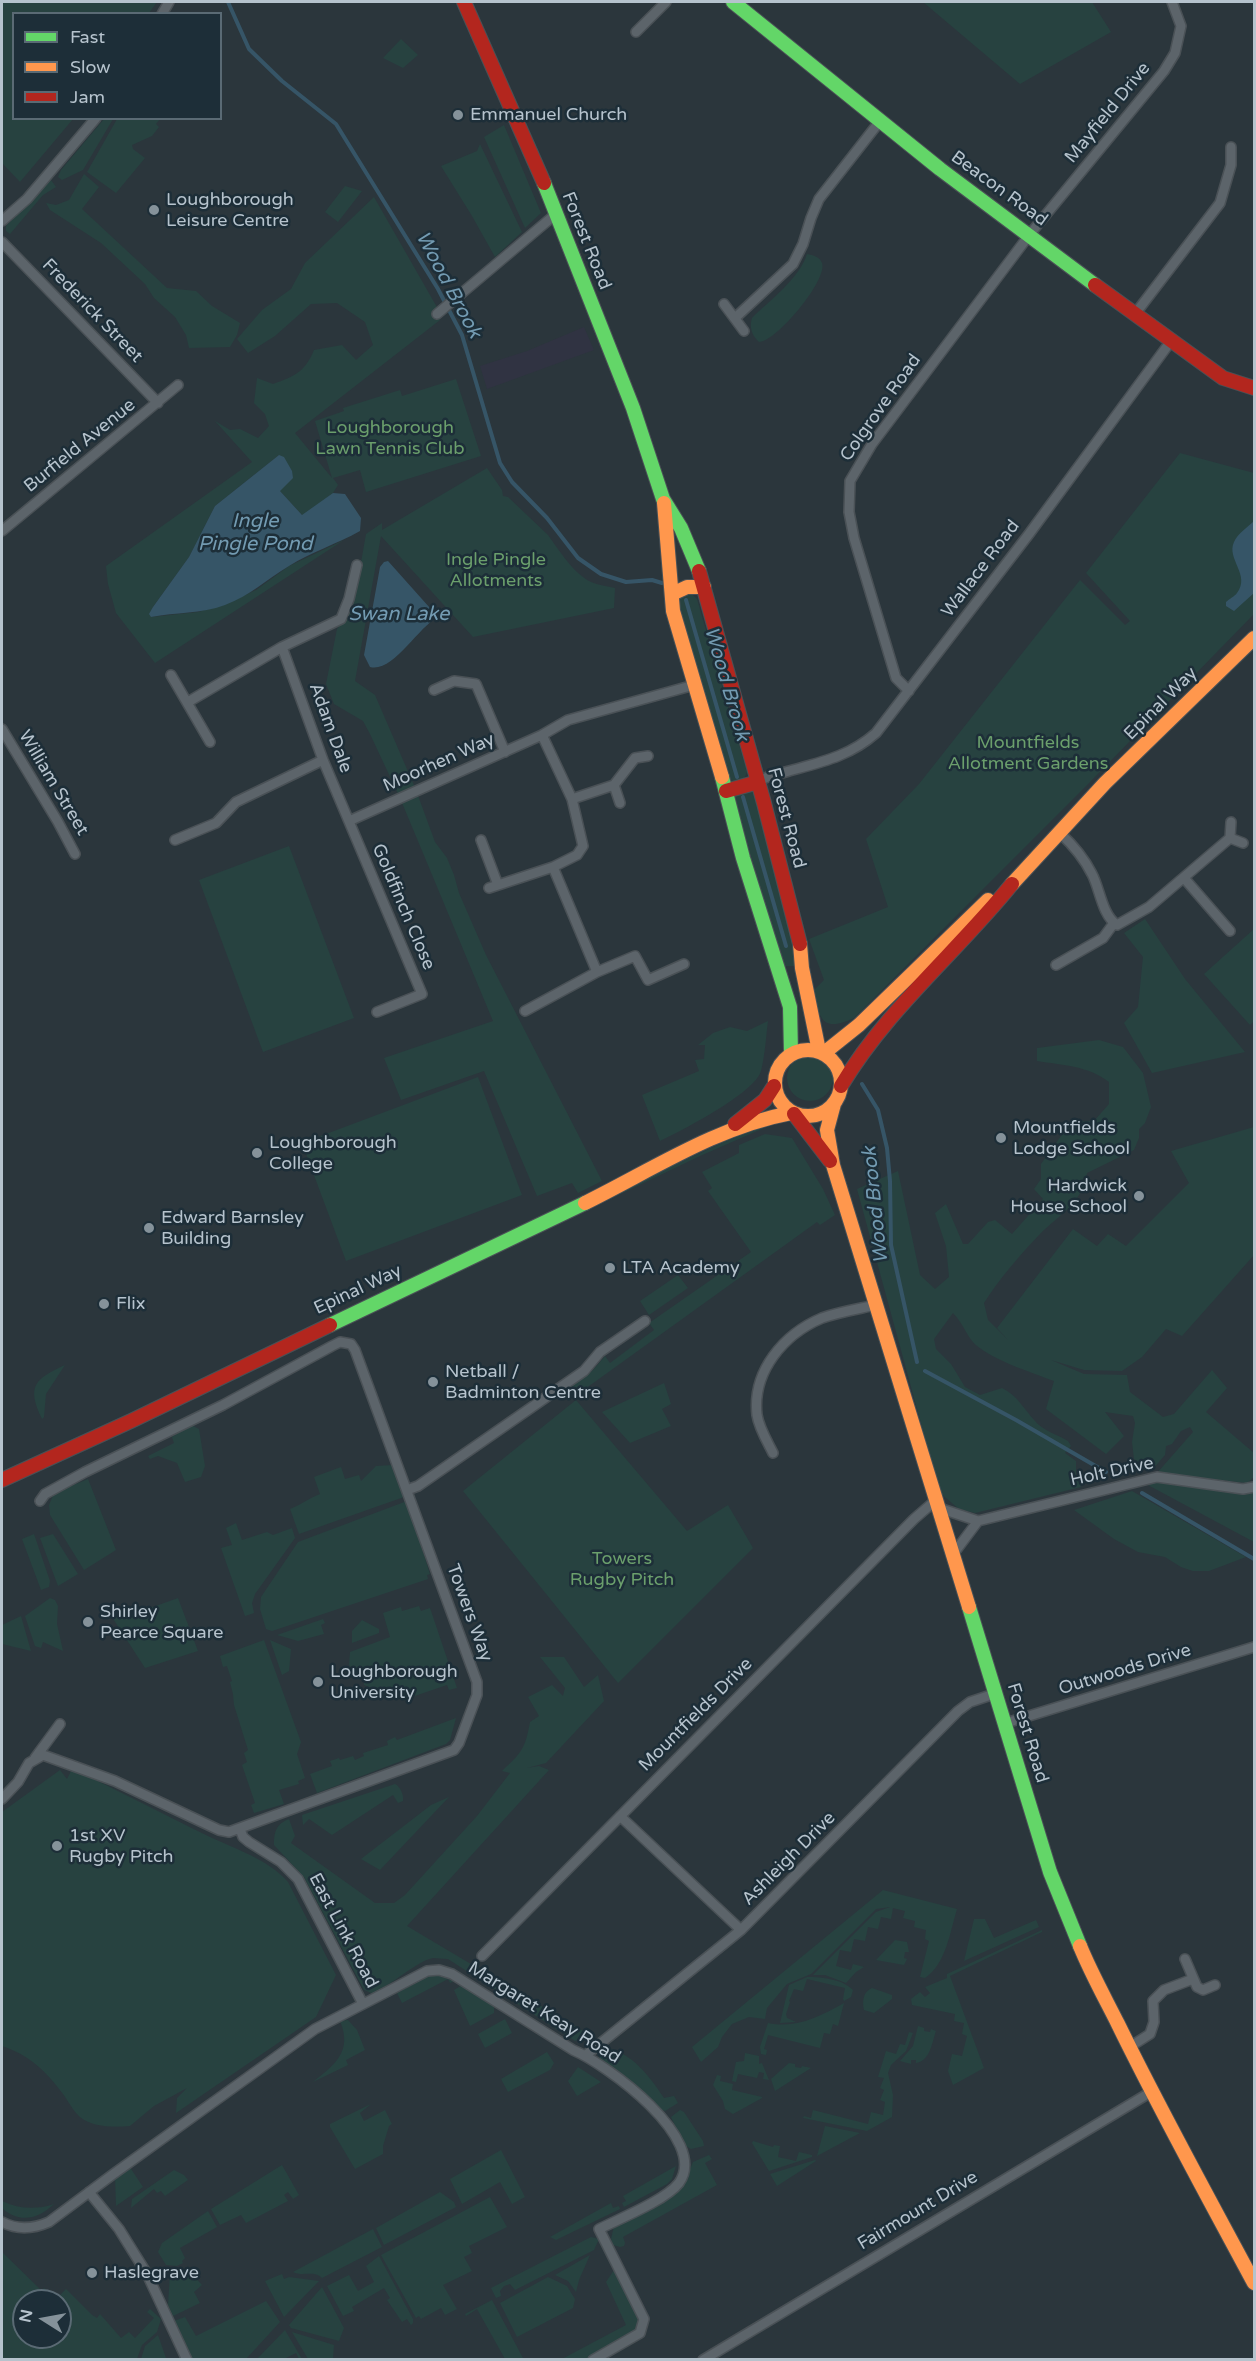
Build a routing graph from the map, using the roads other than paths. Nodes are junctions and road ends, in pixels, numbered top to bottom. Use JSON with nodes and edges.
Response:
{"nodes":[{"id":1,"x":464,"y":2,"type":"edge"},
{"id":2,"x":666,"y":2,"type":"edge"},
{"id":3,"x":733,"y":2,"type":"edge"},
{"id":4,"x":1172,"y":2,"type":"edge"},
{"id":5,"x":636,"y":32,"type":"dead end"},
{"id":6,"x":94,"y":120,"type":"edge"},
{"id":7,"x":880,"y":121,"type":"junction"},
{"id":8,"x":1231,"y":147,"type":"dead end"},
{"id":9,"x":557,"y":213,"type":"junction"},
{"id":10,"x":2,"y":221,"type":"edge"},
{"id":11,"x":1030,"y":234,"type":"junction"},
{"id":12,"x":2,"y":242,"type":"edge"},
{"id":13,"x":724,"y":304,"type":"dead end"},
{"id":14,"x":439,"y":313,"type":"dead end"},
{"id":15,"x":1135,"y":314,"type":"junction"},
{"id":16,"x":735,"y":318,"type":"junction"},
{"id":17,"x":744,"y":331,"type":"dead end"},
{"id":18,"x":1171,"y":341,"type":"junction"},
{"id":19,"x":178,"y":385,"type":"dead end"},
{"id":20,"x":1254,"y":388,"type":"edge"},
{"id":21,"x":158,"y":403,"type":"junction"},
{"id":22,"x":663,"y":499,"type":"junction"},
{"id":23,"x":2,"y":531,"type":"edge"},
{"id":24,"x":357,"y":565,"type":"dead end"},
{"id":25,"x":704,"y":587,"type":"junction"},
{"id":26,"x":672,"y":594,"type":"junction"},
{"id":27,"x":1254,"y":638,"type":"edge"},
{"id":28,"x":282,"y":646,"type":"junction"},
{"id":29,"x":171,"y":675,"type":"dead end"},
{"id":30,"x":694,"y":685,"type":"junction"},
{"id":31,"x":434,"y":690,"type":"dead end"},
{"id":32,"x":909,"y":691,"type":"junction"},
{"id":33,"x":188,"y":702,"type":"junction"},
{"id":34,"x":2,"y":729,"type":"edge"},
{"id":35,"x":542,"y":735,"type":"junction"},
{"id":36,"x":210,"y":742,"type":"dead end"},
{"id":37,"x":506,"y":752,"type":"junction"},
{"id":38,"x":648,"y":756,"type":"dead end"},
{"id":39,"x":322,"y":760,"type":"junction"},
{"id":40,"x":758,"y":782,"type":"junction"},
{"id":41,"x":614,"y":785,"type":"junction"},
{"id":42,"x":726,"y":791,"type":"junction"},
{"id":43,"x":572,"y":799,"type":"junction"},
{"id":44,"x":620,"y":803,"type":"dead end"},
{"id":45,"x":349,"y":821,"type":"junction"},
{"id":46,"x":1231,"y":822,"type":"dead end"},
{"id":47,"x":1060,"y":833,"type":"junction"},
{"id":48,"x":1230,"y":838,"type":"junction"},
{"id":49,"x":175,"y":840,"type":"dead end"},
{"id":50,"x":481,"y":840,"type":"dead end"},
{"id":51,"x":1243,"y":843,"type":"dead end"},
{"id":52,"x":75,"y":854,"type":"dead end"},
{"id":53,"x":553,"y":867,"type":"junction"},
{"id":54,"x":1020,"y":874,"type":"junction"},
{"id":55,"x":1184,"y":878,"type":"junction"},
{"id":56,"x":1114,"y":923,"type":"junction"},
{"id":57,"x":1230,"y":931,"type":"dead end"},
{"id":58,"x":684,"y":964,"type":"dead end"},
{"id":59,"x":1056,"y":965,"type":"dead end"},
{"id":60,"x":597,"y":972,"type":"junction"},
{"id":61,"x":525,"y":1011,"type":"dead end"},
{"id":62,"x":377,"y":1012,"type":"dead end"},
{"id":63,"x":821,"y":1052,"type":"junction"},
{"id":64,"x":791,"y":1053,"type":"junction"},
{"id":65,"x":774,"y":1086,"type":"junction"},
{"id":66,"x":841,"y":1086,"type":"junction"},
{"id":67,"x":834,"y":1104,"type":"junction"},
{"id":68,"x":793,"y":1113,"type":"junction"},
{"id":69,"x":728,"y":1130,"type":"junction"},
{"id":70,"x":833,"y":1165,"type":"junction"},
{"id":71,"x":876,"y":1305,"type":"junction"},
{"id":72,"x":645,"y":1321,"type":"dead end"},
{"id":73,"x":773,"y":1453,"type":"dead end"},
{"id":74,"x":2,"y":1480,"type":"edge"},
{"id":75,"x":1254,"y":1487,"type":"edge"},
{"id":76,"x":407,"y":1490,"type":"junction"},
{"id":77,"x":40,"y":1501,"type":"dead end"},
{"id":78,"x":937,"y":1504,"type":"junction"},
{"id":79,"x":978,"y":1521,"type":"junction"},
{"id":80,"x":954,"y":1554,"type":"junction"},
{"id":81,"x":1254,"y":1647,"type":"edge"},
{"id":82,"x":997,"y":1693,"type":"junction"},
{"id":83,"x":60,"y":1724,"type":"dead end"},
{"id":84,"x":1006,"y":1724,"type":"junction"},
{"id":85,"x":35,"y":1758,"type":"junction"},
{"id":86,"x":2,"y":1799,"type":"edge"},
{"id":87,"x":620,"y":1816,"type":"junction"},
{"id":88,"x":240,"y":1829,"type":"junction"},
{"id":89,"x":741,"y":1930,"type":"junction"},
{"id":90,"x":482,"y":1956,"type":"dead end"},
{"id":91,"x":1185,"y":1959,"type":"dead end"},
{"id":92,"x":1193,"y":1979,"type":"junction"},
{"id":93,"x":1215,"y":1985,"type":"dead end"},
{"id":94,"x":363,"y":2004,"type":"junction"},
{"id":95,"x":1128,"y":2048,"type":"junction"},
{"id":96,"x":586,"y":2055,"type":"junction"},
{"id":97,"x":1151,"y":2092,"type":"junction"},
{"id":98,"x":89,"y":2192,"type":"junction"},
{"id":99,"x":2,"y":2222,"type":"edge"},
{"id":100,"x":1254,"y":2283,"type":"edge"},
{"id":101,"x":187,"y":2360,"type":"edge"},
{"id":102,"x":593,"y":2360,"type":"edge"},
{"id":103,"x":703,"y":2360,"type":"edge"}],
"edges":[{"from":1,"to":9,"type":"main road","name":"Forest Road"},
{"from":2,"to":5,"type":"street"},
{"from":3,"to":7,"type":"main road","name":"Beacon Road"},
{"from":4,"to":11,"type":"street","name":"Mayfield Drive"},
{"from":6,"to":10,"type":"street"},
{"from":7,"to":11,"type":"main road","name":"Beacon Road"},
{"from":7,"to":16,"type":"street"},
{"from":8,"to":15,"type":"street"},
{"from":9,"to":14,"type":"street"},
{"from":9,"to":22,"type":"main road","name":"Forest Road"},
{"from":11,"to":15,"type":"main road","name":"Beacon Road"},
{"from":11,"to":32,"type":"street","name":"Colgrove Road"},
{"from":12,"to":21,"type":"street","name":"Frederick Street"},
{"from":13,"to":16,"type":"street"},
{"from":15,"to":18,"type":"main road","name":"Beacon Road"},
{"from":16,"to":17,"type":"street"},
{"from":18,"to":20,"type":"main road","name":"Beacon Road"},
{"from":18,"to":32,"type":"street","name":"Wallace Road"},
{"from":19,"to":21,"type":"street","name":"Burfield Avenue"},
{"from":21,"to":23,"type":"street","name":"Burfield Avenue"},
{"from":22,"to":25,"type":"main road","name":"Forest Road"},
{"from":22,"to":26,"type":"main road","name":"Forest Road"},
{"from":24,"to":28,"type":"street"},
{"from":25,"to":26,"type":"main road"},
{"from":25,"to":40,"type":"main road","name":"Forest Road"},
{"from":26,"to":30,"type":"main road","name":"Forest Road"},
{"from":27,"to":47,"type":"main road","name":"Epinal Way"},
{"from":28,"to":33,"type":"street"},
{"from":28,"to":39,"type":"street","name":"Adam Dale"},
{"from":29,"to":33,"type":"street"},
{"from":30,"to":35,"type":"street","name":"Moorhen Way"},
{"from":30,"to":42,"type":"main road","name":"Forest Road"},
{"from":31,"to":37,"type":"street"},
{"from":32,"to":40,"type":"street","name":"Wallace Road"},
{"from":33,"to":36,"type":"street"},
{"from":34,"to":52,"type":"street","name":"William Street"},
{"from":35,"to":37,"type":"street","name":"Moorhen Way"},
{"from":35,"to":43,"type":"street"},
{"from":37,"to":45,"type":"street","name":"Moorhen Way"},
{"from":38,"to":41,"type":"street"},
{"from":39,"to":45,"type":"street","name":"Adam Dale"},
{"from":39,"to":49,"type":"street"},
{"from":40,"to":42,"type":"main road"},
{"from":40,"to":63,"type":"main road","name":"Forest Road"},
{"from":41,"to":43,"type":"street"},
{"from":41,"to":44,"type":"street"},
{"from":42,"to":64,"type":"main road","name":"Forest Road"},
{"from":43,"to":53,"type":"street"},
{"from":45,"to":62,"type":"street","name":"Goldfinch Close"},
{"from":46,"to":48,"type":"street"},
{"from":47,"to":54,"type":"main road","name":"Epinal Way"},
{"from":47,"to":56,"type":"street"},
{"from":48,"to":51,"type":"street"},
{"from":48,"to":55,"type":"street"},
{"from":50,"to":53,"type":"street"},
{"from":53,"to":60,"type":"street"},
{"from":54,"to":63,"type":"main road","name":"Epinal Way"},
{"from":54,"to":66,"type":"main road","name":"Epinal Way"},
{"from":55,"to":56,"type":"street"},
{"from":55,"to":57,"type":"street"},
{"from":56,"to":59,"type":"street"},
{"from":58,"to":60,"type":"street"},
{"from":60,"to":61,"type":"street"},
{"from":63,"to":64,"type":"main road"},
{"from":63,"to":66,"type":"main road"},
{"from":64,"to":65,"type":"main road"},
{"from":65,"to":68,"type":"main road"},
{"from":65,"to":69,"type":"main road","name":"Epinal Way"},
{"from":66,"to":67,"type":"main road"},
{"from":67,"to":68,"type":"main road"},
{"from":67,"to":70,"type":"main road","name":"Forest Road"},
{"from":68,"to":69,"type":"main road","name":"Epinal Way"},
{"from":68,"to":70,"type":"main road","name":"Forest Road"},
{"from":69,"to":74,"type":"main road","name":"Epinal Way"},
{"from":70,"to":71,"type":"main road","name":"Forest Road"},
{"from":71,"to":73,"type":"street"},
{"from":71,"to":78,"type":"main road","name":"Forest Road"},
{"from":72,"to":76,"type":"street"},
{"from":75,"to":79,"type":"street","name":"Holt Drive"},
{"from":76,"to":77,"type":"street","name":"Towers Way"},
{"from":76,"to":88,"type":"street","name":"Towers Way"},
{"from":78,"to":79,"type":"street"},
{"from":78,"to":80,"type":"main road","name":"Forest Road"},
{"from":78,"to":87,"type":"street","name":"Mountfields Drive"},
{"from":79,"to":80,"type":"street"},
{"from":80,"to":82,"type":"main road","name":"Forest Road"},
{"from":81,"to":84,"type":"street","name":"Outwoods Drive"},
{"from":82,"to":84,"type":"main road","name":"Forest Road"},
{"from":82,"to":89,"type":"street","name":"Ashleigh Drive"},
{"from":83,"to":85,"type":"street"},
{"from":84,"to":95,"type":"main road","name":"Forest Road"},
{"from":85,"to":86,"type":"street"},
{"from":85,"to":88,"type":"street","name":"Towers Way"},
{"from":87,"to":89,"type":"street"},
{"from":87,"to":90,"type":"street","name":"Mountfields Drive"},
{"from":88,"to":94,"type":"street","name":"East Link Road"},
{"from":89,"to":96,"type":"street","name":"Ashleigh Drive"},
{"from":91,"to":92,"type":"street"},
{"from":92,"to":93,"type":"street"},
{"from":92,"to":95,"type":"street"},
{"from":94,"to":96,"type":"street","name":"Margaret Keay Road"},
{"from":94,"to":98,"type":"street","name":"Margaret Keay Road"},
{"from":95,"to":97,"type":"main road","name":"Forest Road"},
{"from":96,"to":102,"type":"street","name":"Margaret Keay Road"},
{"from":97,"to":100,"type":"main road","name":"Forest Road"},
{"from":97,"to":103,"type":"street","name":"Fairmount Drive"},
{"from":98,"to":99,"type":"street","name":"Margaret Keay Road"},
{"from":98,"to":101,"type":"street"}]}
